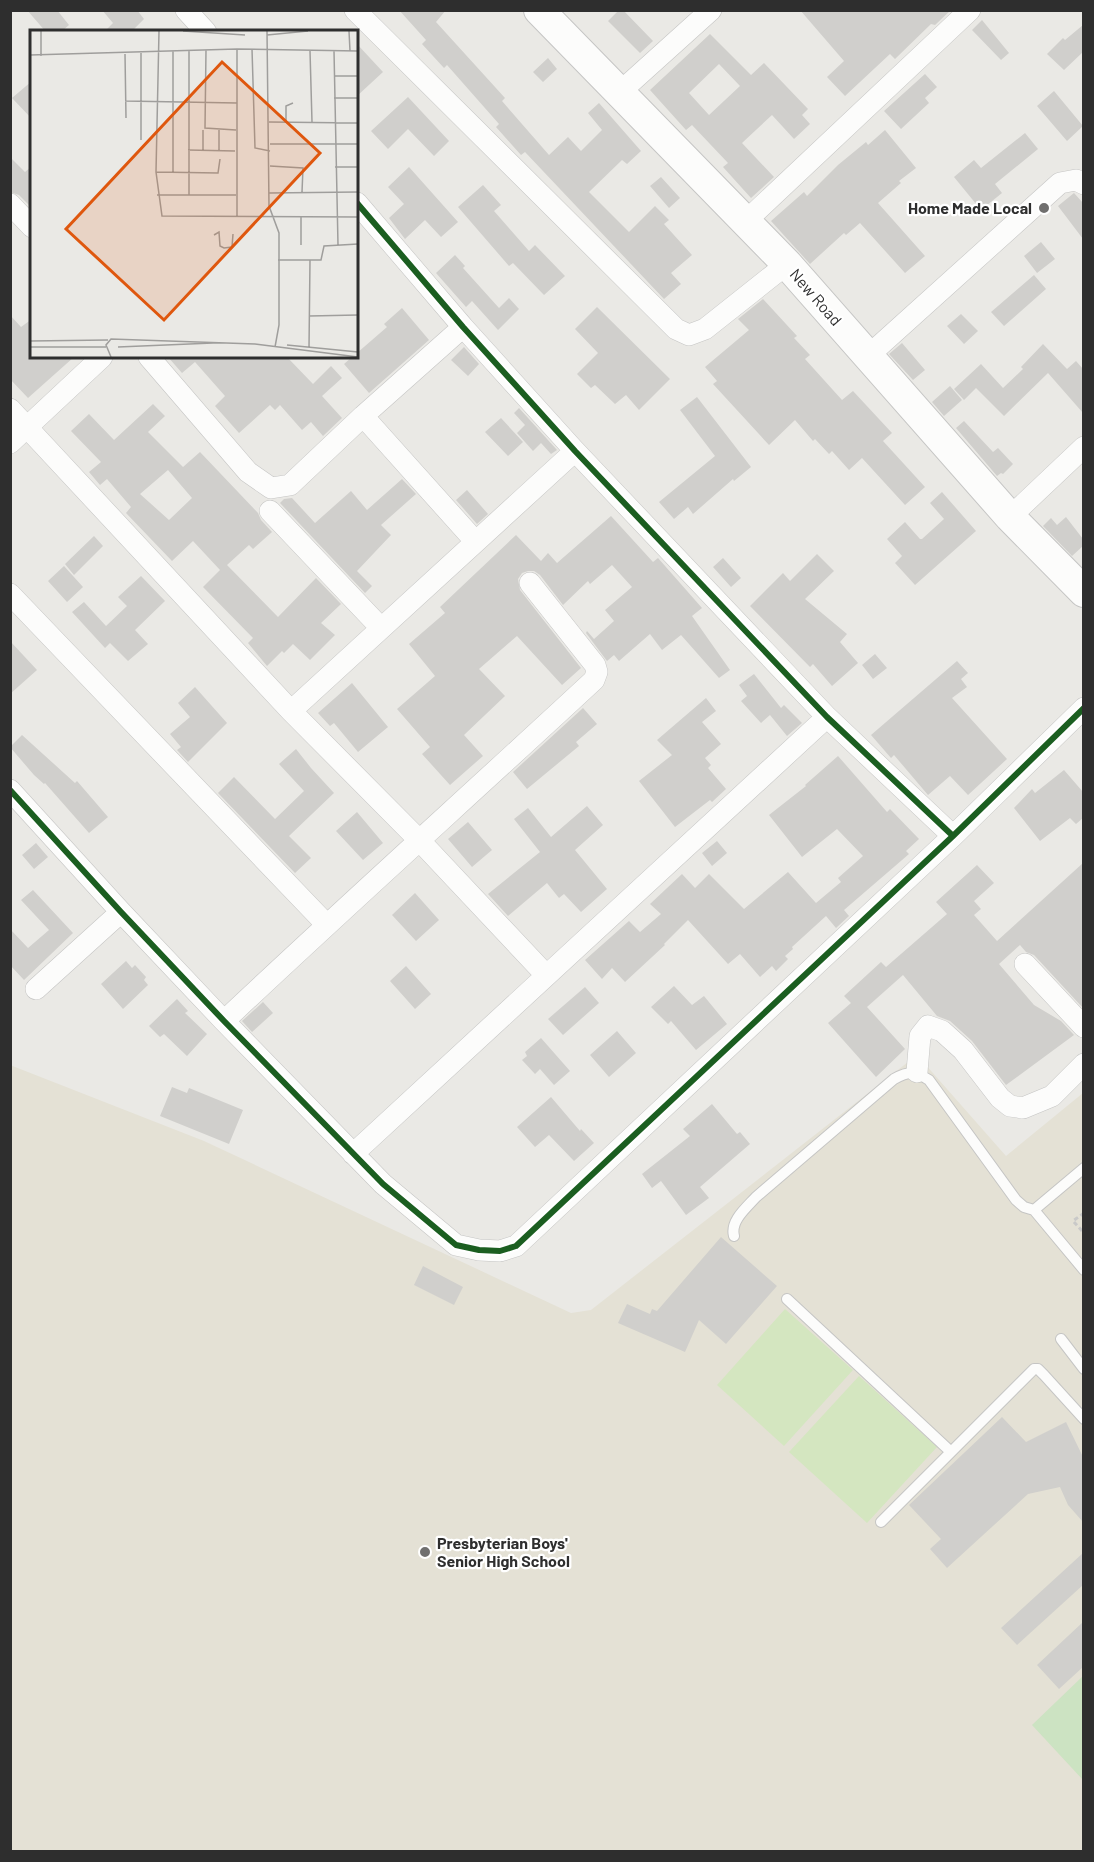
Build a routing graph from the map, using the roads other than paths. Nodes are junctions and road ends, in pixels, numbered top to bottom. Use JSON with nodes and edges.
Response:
{"nodes":[{"id":1,"x":186,"y":10,"type":"edge"},
{"id":2,"x":355,"y":10,"type":"edge"},
{"id":3,"x":539,"y":10,"type":"edge"},
{"id":4,"x":711,"y":10,"type":"edge"},
{"id":5,"x":970,"y":10,"type":"edge"},
{"id":6,"x":204,"y":30,"type":"edge"},
{"id":7,"x":620,"y":92,"type":"junction"},
{"id":8,"x":1083,"y":184,"type":"edge"},
{"id":9,"x":10,"y":204,"type":"edge"},
{"id":10,"x":358,"y":204,"type":"edge"},
{"id":11,"x":746,"y":221,"type":"junction"},
{"id":12,"x":30,"y":225,"type":"edge"},
{"id":13,"x":787,"y":264,"type":"junction"},
{"id":14,"x":463,"y":327,"type":"junction"},
{"id":15,"x":868,"y":356,"type":"junction"},
{"id":16,"x":101,"y":358,"type":"edge"},
{"id":17,"x":150,"y":358,"type":"edge"},
{"id":18,"x":10,"y":409,"type":"edge"},
{"id":19,"x":363,"y":416,"type":"junction"},
{"id":20,"x":27,"y":427,"type":"junction"},
{"id":21,"x":10,"y":443,"type":"edge"},
{"id":22,"x":1083,"y":447,"type":"edge"},
{"id":23,"x":576,"y":451,"type":"junction"},
{"id":24,"x":270,"y":511,"type":"dead end"},
{"id":25,"x":1010,"y":517,"type":"junction"},
{"id":26,"x":475,"y":541,"type":"junction"},
{"id":27,"x":530,"y":583,"type":"dead end"},
{"id":28,"x":1083,"y":592,"type":"edge"},
{"id":29,"x":10,"y":594,"type":"edge"},
{"id":30,"x":381,"y":628,"type":"junction"},
{"id":31,"x":1083,"y":708,"type":"edge"},
{"id":32,"x":291,"y":711,"type":"junction"},
{"id":33,"x":827,"y":717,"type":"junction"},
{"id":34,"x":10,"y":790,"type":"edge"},
{"id":35,"x":953,"y":836,"type":"junction"},
{"id":36,"x":420,"y":841,"type":"junction"},
{"id":37,"x":121,"y":912,"type":"junction"},
{"id":38,"x":326,"y":924,"type":"junction"},
{"id":39,"x":1025,"y":964,"type":"dead end"},
{"id":40,"x":546,"y":975,"type":"junction"},
{"id":41,"x":36,"y":989,"type":"dead end"},
{"id":42,"x":224,"y":1021,"type":"junction"},
{"id":43,"x":1083,"y":1027,"type":"edge"},
{"id":44,"x":1083,"y":1064,"type":"edge"},
{"id":45,"x":917,"y":1072,"type":"junction"},
{"id":46,"x":353,"y":1154,"type":"junction"},
{"id":47,"x":1083,"y":1168,"type":"edge"},
{"id":48,"x":1034,"y":1210,"type":"junction"},
{"id":49,"x":734,"y":1236,"type":"dead end"},
{"id":50,"x":1083,"y":1270,"type":"edge"},
{"id":51,"x":787,"y":1299,"type":"dead end"},
{"id":52,"x":1061,"y":1339,"type":"dead end"},
{"id":53,"x":1083,"y":1369,"type":"edge"},
{"id":54,"x":1083,"y":1419,"type":"edge"},
{"id":55,"x":950,"y":1451,"type":"junction"},
{"id":56,"x":881,"y":1522,"type":"dead end"}],
"edges":[{"from":1,"to":6,"type":"street"},
{"from":2,"to":13,"type":"street"},
{"from":3,"to":7,"type":"street","name":"New Road"},
{"from":4,"to":7,"type":"street"},
{"from":5,"to":11,"type":"street"},
{"from":7,"to":11,"type":"street","name":"New Road"},
{"from":8,"to":15,"type":"street"},
{"from":9,"to":12,"type":"street"},
{"from":10,"to":14,"type":"street"},
{"from":11,"to":13,"type":"street","name":"New Road"},
{"from":13,"to":15,"type":"street","name":"New Road"},
{"from":14,"to":19,"type":"street"},
{"from":14,"to":23,"type":"street"},
{"from":15,"to":25,"type":"street","name":"New Road"},
{"from":16,"to":20,"type":"street"},
{"from":17,"to":19,"type":"street"},
{"from":18,"to":20,"type":"street"},
{"from":19,"to":26,"type":"street"},
{"from":20,"to":21,"type":"street"},
{"from":20,"to":32,"type":"street"},
{"from":22,"to":25,"type":"street"},
{"from":23,"to":26,"type":"street"},
{"from":23,"to":33,"type":"street"},
{"from":24,"to":30,"type":"street"},
{"from":25,"to":28,"type":"street","name":"New Road"},
{"from":26,"to":30,"type":"street"},
{"from":27,"to":36,"type":"street"},
{"from":29,"to":38,"type":"street"},
{"from":30,"to":32,"type":"street"},
{"from":31,"to":35,"type":"street"},
{"from":32,"to":36,"type":"street"},
{"from":33,"to":35,"type":"street"},
{"from":33,"to":40,"type":"street"},
{"from":34,"to":37,"type":"street"},
{"from":35,"to":46,"type":"street"},
{"from":36,"to":38,"type":"street"},
{"from":36,"to":40,"type":"street"},
{"from":37,"to":41,"type":"street"},
{"from":37,"to":42,"type":"street"},
{"from":38,"to":42,"type":"street"},
{"from":39,"to":43,"type":"street"},
{"from":40,"to":46,"type":"street"},
{"from":42,"to":46,"type":"street"},
{"from":44,"to":45,"type":"street"},
{"from":45,"to":48,"type":"lane"},
{"from":45,"to":49,"type":"lane"},
{"from":47,"to":48,"type":"lane"},
{"from":48,"to":50,"type":"lane"},
{"from":51,"to":55,"type":"lane"},
{"from":52,"to":53,"type":"lane"},
{"from":54,"to":55,"type":"lane"},
{"from":55,"to":56,"type":"lane"}]}
